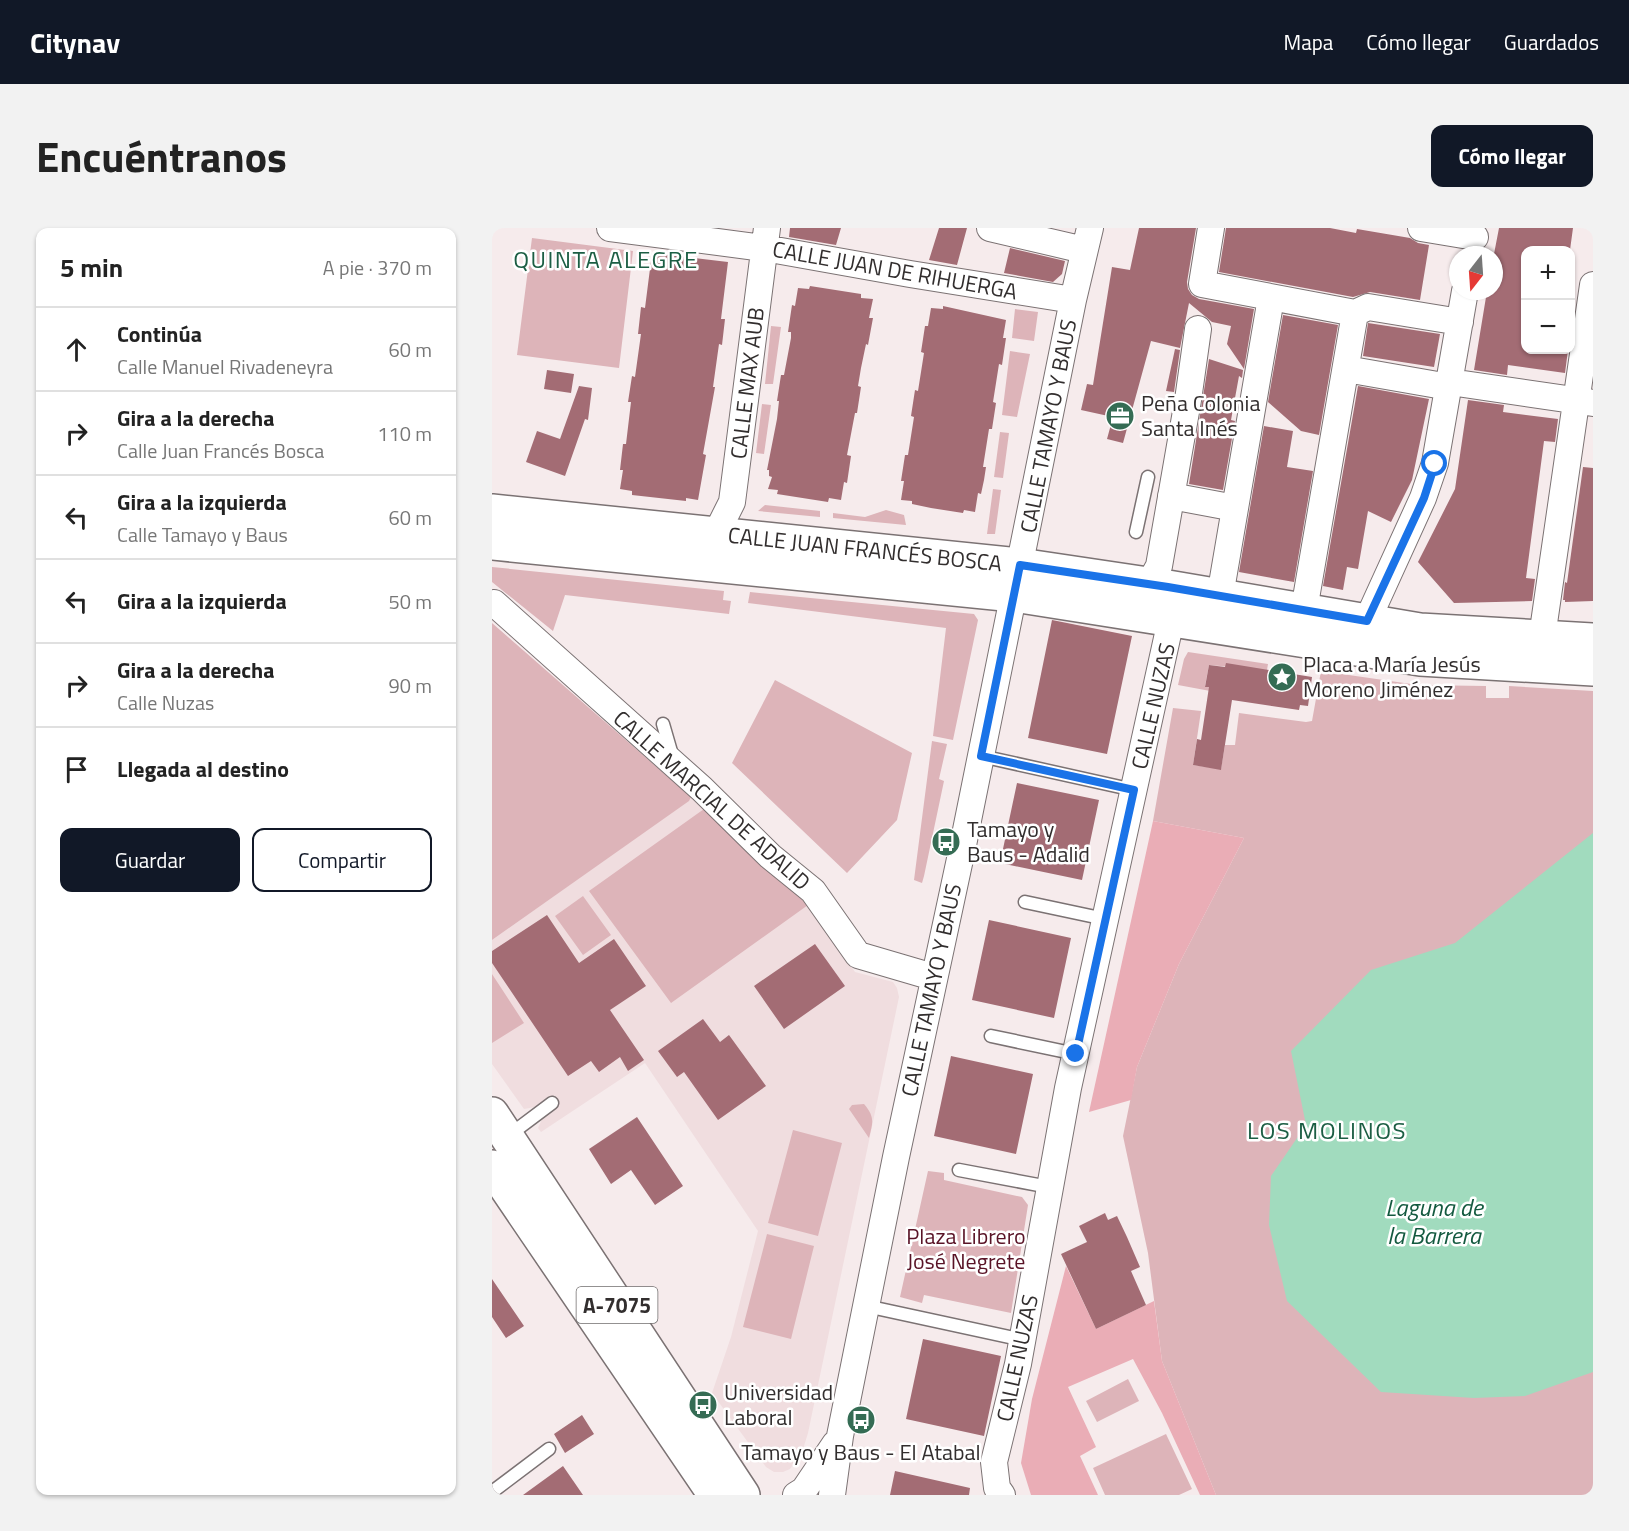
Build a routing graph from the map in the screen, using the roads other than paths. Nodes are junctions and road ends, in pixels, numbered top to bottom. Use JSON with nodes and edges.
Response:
{"nodes":[{"id":1,"x":610,"y":228,"type":"edge"},
{"id":2,"x":990,"y":228,"type":"edge"},
{"id":3,"x":1211,"y":228,"type":"edge"},
{"id":4,"x":1421,"y":228,"type":"edge"},
{"id":5,"x":766,"y":238,"type":"edge"},
{"id":6,"x":1087,"y":239,"type":"edge"},
{"id":7,"x":1474,"y":240,"type":"edge"},
{"id":8,"x":1593,"y":285,"type":"edge"},
{"id":9,"x":1271,"y":298,"type":"junction"},
{"id":10,"x":1073,"y":300,"type":"junction"},
{"id":11,"x":1464,"y":300,"type":"edge"},
{"id":12,"x":1355,"y":313,"type":"junction"},
{"id":13,"x":1460,"y":322,"type":"junction"},
{"id":14,"x":1198,"y":329,"type":"dead end"},
{"id":15,"x":1346,"y":369,"type":"junction"},
{"id":16,"x":1449,"y":385,"type":"junction"},
{"id":17,"x":1584,"y":402,"type":"edge"},
{"id":18,"x":1148,"y":477,"type":"dead end"},
{"id":19,"x":1169,"y":507,"type":"junction"},
{"id":20,"x":1235,"y":508,"type":"junction"},
{"id":21,"x":492,"y":511,"type":"edge"},
{"id":22,"x":1141,"y":511,"type":"junction"},
{"id":23,"x":1136,"y":532,"type":"dead end"},
{"id":24,"x":716,"y":534,"type":"junction"},
{"id":25,"x":492,"y":543,"type":"edge"},
{"id":26,"x":1017,"y":580,"type":"junction"},
{"id":27,"x":1149,"y":584,"type":"junction"},
{"id":28,"x":1220,"y":596,"type":"junction"},
{"id":29,"x":494,"y":603,"type":"dead end"},
{"id":30,"x":1304,"y":610,"type":"junction"},
{"id":31,"x":1171,"y":620,"type":"junction"},
{"id":32,"x":1367,"y":621,"type":"junction"},
{"id":33,"x":1542,"y":637,"type":"junction"},
{"id":34,"x":1593,"y":640,"type":"edge"},
{"id":35,"x":1593,"y":669,"type":"edge"},
{"id":36,"x":663,"y":724,"type":"dead end"},
{"id":37,"x":981,"y":756,"type":"junction"},
{"id":38,"x":677,"y":767,"type":"junction"},
{"id":39,"x":1134,"y":790,"type":"junction"},
{"id":40,"x":1025,"y":902,"type":"dead end"},
{"id":41,"x":1105,"y":919,"type":"junction"},
{"id":42,"x":933,"y":977,"type":"junction"},
{"id":43,"x":991,"y":1036,"type":"dead end"},
{"id":44,"x":1076,"y":1054,"type":"junction"},
{"id":45,"x":552,"y":1103,"type":"dead end"},
{"id":46,"x":500,"y":1125,"type":"edge"},
{"id":47,"x":492,"y":1167,"type":"edge"},
{"id":48,"x":959,"y":1170,"type":"dead end"},
{"id":49,"x":1050,"y":1187,"type":"junction"},
{"id":50,"x":866,"y":1306,"type":"junction"},
{"id":51,"x":1023,"y":1340,"type":"junction"},
{"id":52,"x":840,"y":1436,"type":"junction"},
{"id":53,"x":549,"y":1449,"type":"dead end"},
{"id":54,"x":492,"y":1492,"type":"edge"},
{"id":55,"x":715,"y":1495,"type":"edge"},
{"id":56,"x":743,"y":1495,"type":"edge"},
{"id":57,"x":796,"y":1495,"type":"edge"},
{"id":58,"x":832,"y":1495,"type":"edge"},
{"id":59,"x":1002,"y":1495,"type":"edge"}],
"edges":[{"from":1,"to":5,"type":"street","name":"CALLE JUAN DE RIHUERGA"},
{"from":2,"to":6,"type":"street"},
{"from":3,"to":9,"type":"street"},
{"from":4,"to":7,"type":"street"},
{"from":5,"to":10,"type":"street","name":"CALLE JUAN DE RIHUERGA"},
{"from":5,"to":24,"type":"street","name":"CALLE MAX AUB"},
{"from":6,"to":10,"type":"street","name":"CALLE TAMAYO Y BAUS"},
{"from":8,"to":17,"type":"street"},
{"from":9,"to":12,"type":"street"},
{"from":9,"to":20,"type":"street"},
{"from":10,"to":26,"type":"street","name":"CALLE TAMAYO Y BAUS"},
{"from":11,"to":13,"type":"street"},
{"from":12,"to":13,"type":"street"},
{"from":12,"to":15,"type":"street"},
{"from":13,"to":16,"type":"street"},
{"from":14,"to":19,"type":"street"},
{"from":15,"to":16,"type":"street"},
{"from":15,"to":30,"type":"street"},
{"from":16,"to":17,"type":"street"},
{"from":16,"to":32,"type":"street"},
{"from":17,"to":33,"type":"street"},
{"from":18,"to":22,"type":"lane"},
{"from":19,"to":20,"type":"street"},
{"from":19,"to":22,"type":"lane"},
{"from":19,"to":27,"type":"street"},
{"from":20,"to":28,"type":"street"},
{"from":21,"to":24,"type":"main road","name":"CALLE JUAN FRANCÉS BOSCA"},
{"from":22,"to":23,"type":"lane"},
{"from":24,"to":26,"type":"main road","name":"CALLE JUAN FRANCÉS BOSCA"},
{"from":25,"to":26,"type":"main road","name":"CALLE JUAN FRANCÉS BOSCA"},
{"from":26,"to":27,"type":"main road","name":"CALLE JUAN FRANCÉS BOSCA"},
{"from":26,"to":31,"type":"main road","name":"CALLE JUAN FRANCÉS BOSCA"},
{"from":26,"to":37,"type":"street","name":"CALLE TAMAYO Y BAUS"},
{"from":27,"to":28,"type":"main road","name":"CALLE JUAN FRANCÉS BOSCA"},
{"from":28,"to":30,"type":"main road","name":"CALLE JUAN FRANCÉS BOSCA"},
{"from":29,"to":38,"type":"street","name":"CALLE MARCIAL DE ADALID"},
{"from":30,"to":32,"type":"main road","name":"CALLE JUAN FRANCÉS BOSCA"},
{"from":31,"to":35,"type":"main road","name":"CALLE JUAN FRANCÉS BOSCA"},
{"from":31,"to":39,"type":"street","name":"CALLE NUZAS"},
{"from":32,"to":33,"type":"main road","name":"CALLE JUAN FRANCÉS BOSCA"},
{"from":33,"to":34,"type":"main road","name":"CALLE JUAN FRANCÉS BOSCA"},
{"from":36,"to":38,"type":"lane"},
{"from":37,"to":39,"type":"lane"},
{"from":37,"to":42,"type":"street","name":"CALLE TAMAYO Y BAUS"},
{"from":38,"to":42,"type":"street","name":"CALLE MARCIAL DE ADALID"},
{"from":39,"to":41,"type":"street","name":"CALLE NUZAS"},
{"from":40,"to":41,"type":"lane"},
{"from":41,"to":44,"type":"street","name":"CALLE NUZAS"},
{"from":42,"to":50,"type":"street","name":"CALLE TAMAYO Y BAUS"},
{"from":43,"to":44,"type":"lane"},
{"from":44,"to":49,"type":"street","name":"CALLE NUZAS"},
{"from":45,"to":46,"type":"lane"},
{"from":46,"to":56,"type":"main road","number":"A-7075"},
{"from":47,"to":55,"type":"main road","number":"A-7075"},
{"from":48,"to":49,"type":"lane"},
{"from":49,"to":51,"type":"street","name":"CALLE NUZAS"},
{"from":50,"to":51,"type":"lane"},
{"from":50,"to":52,"type":"street","name":"CALLE TAMAYO Y BAUS"},
{"from":51,"to":59,"type":"street","name":"CALLE NUZAS"},
{"from":52,"to":57,"type":"street","name":"CALLE TAMAYO Y BAUS"},
{"from":52,"to":58,"type":"street","name":"CALLE TAMAYO Y BAUS"},
{"from":53,"to":54,"type":"lane"}]}
